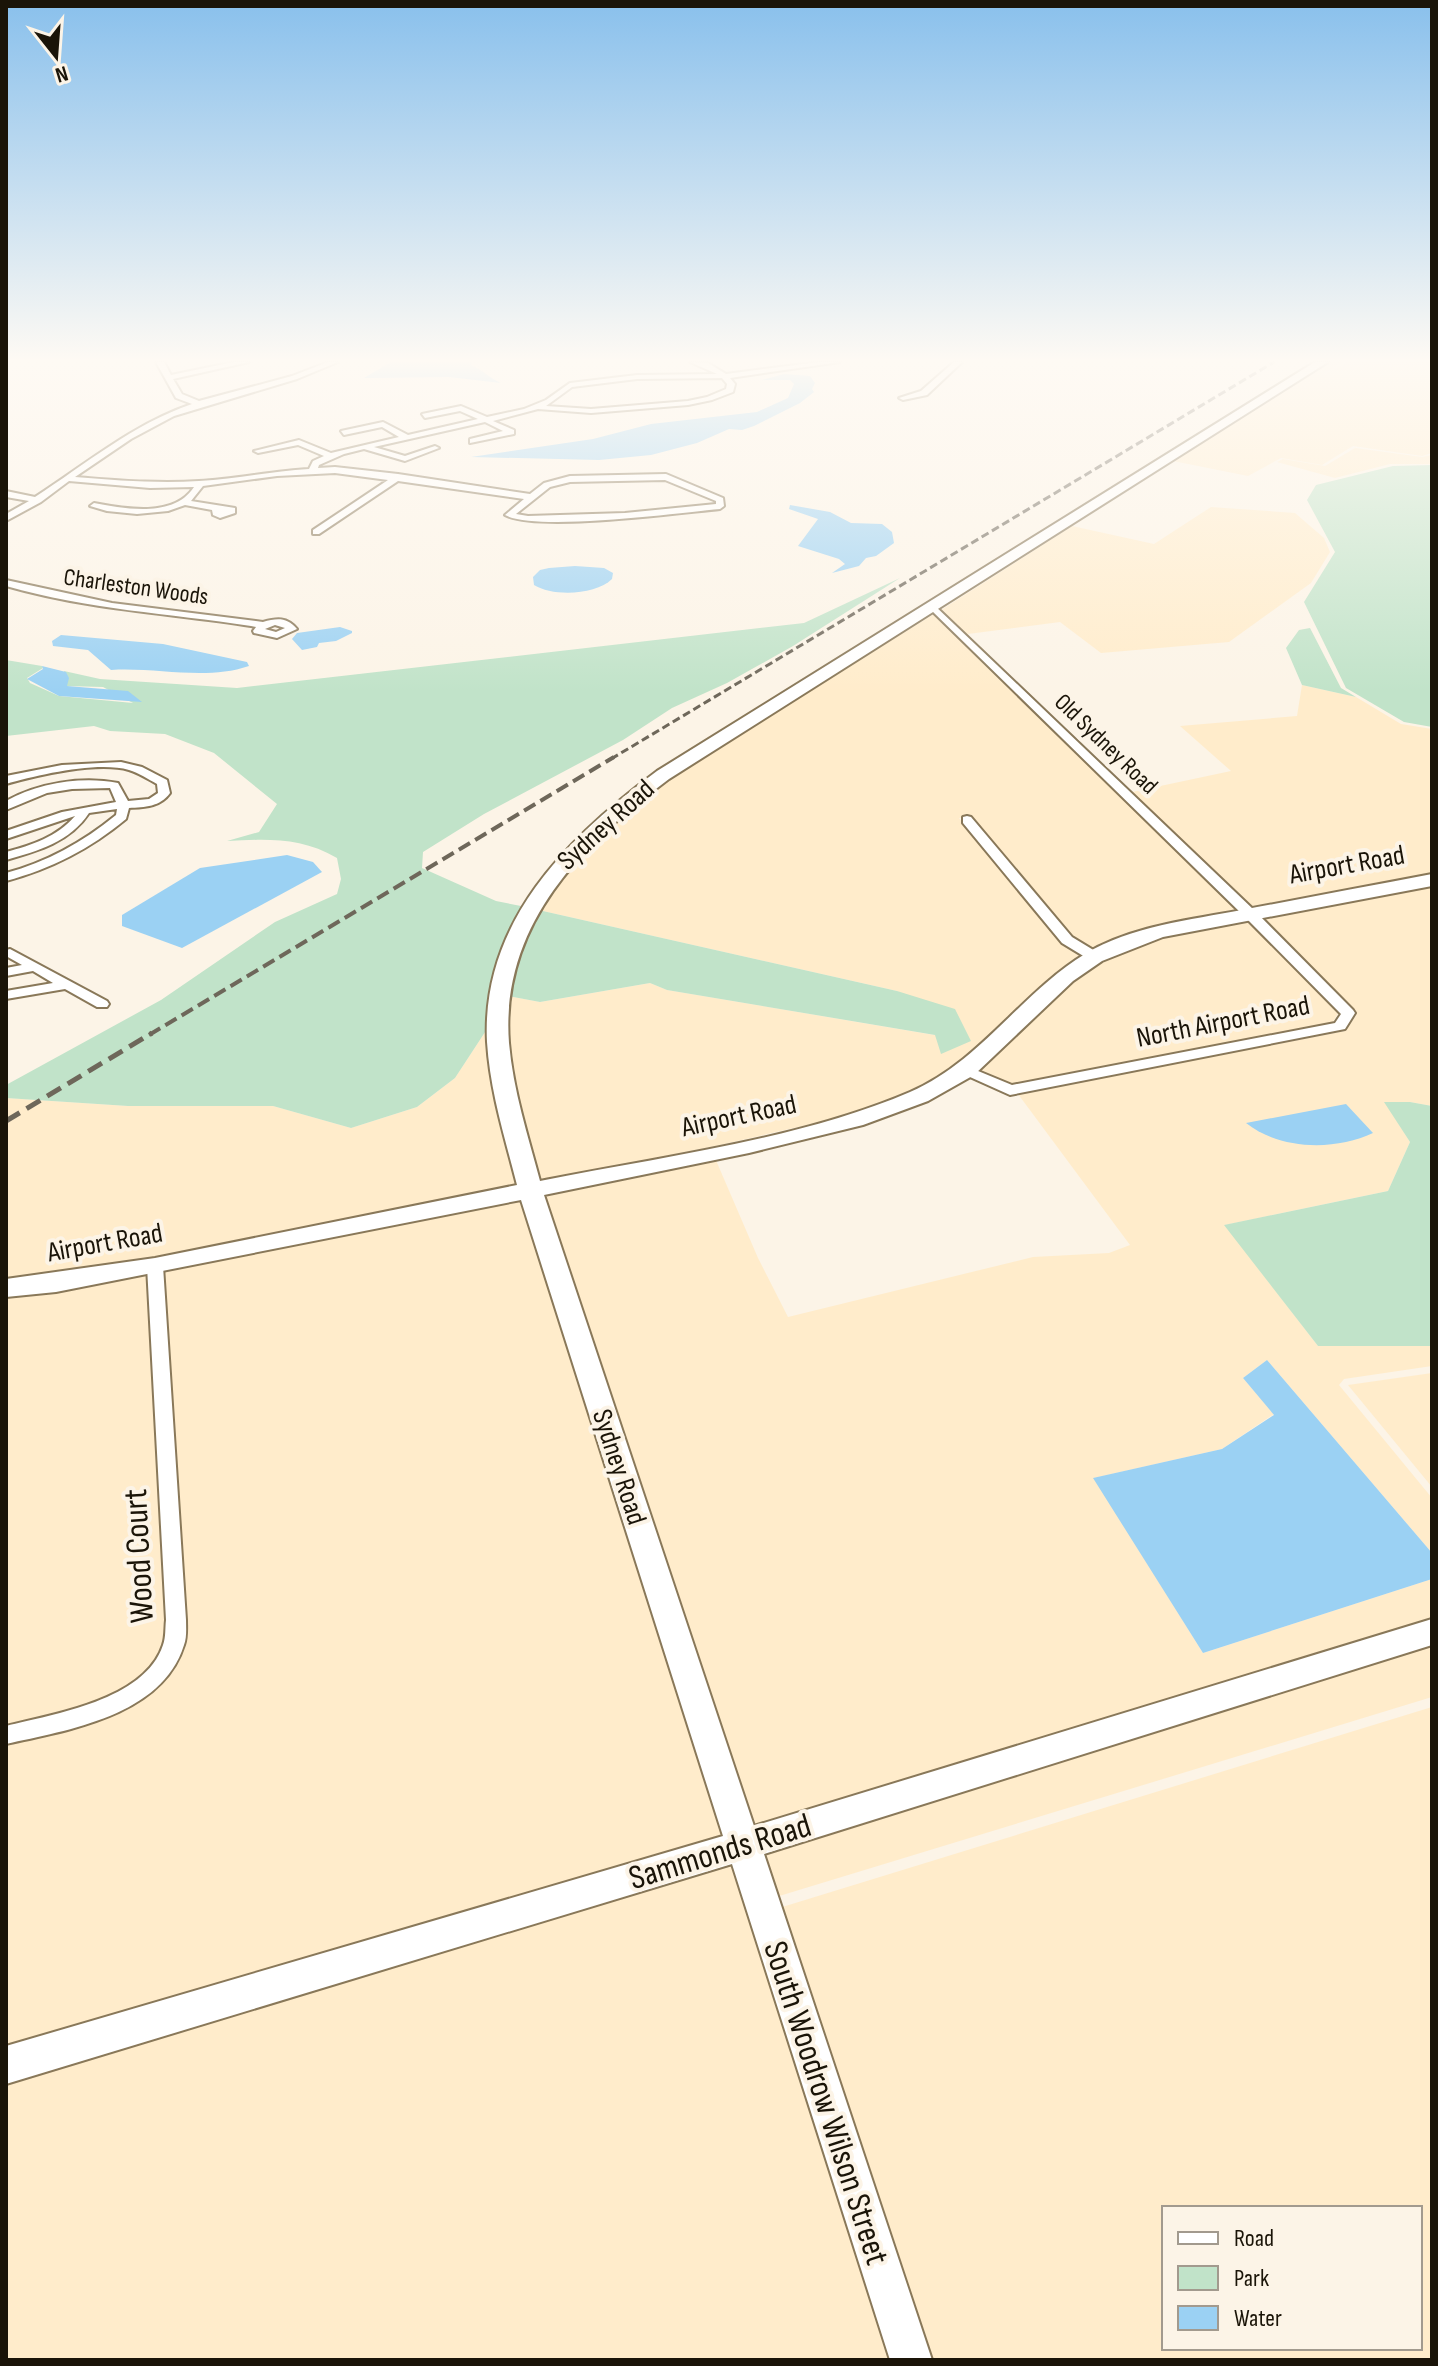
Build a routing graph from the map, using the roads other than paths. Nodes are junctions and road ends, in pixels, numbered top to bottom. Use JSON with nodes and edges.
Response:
{"nodes":[{"id":1,"x":300,"y":472,"type":"edge"},
{"id":2,"x":363,"y":472,"type":"edge"},
{"id":3,"x":1147,"y":472,"type":"edge"},
{"id":4,"x":78,"y":473,"type":"joint"},
{"id":5,"x":398,"y":477,"type":"junction"},
{"id":6,"x":67,"y":480,"type":"junction"},
{"id":7,"x":164,"y":484,"type":"junction"},
{"id":8,"x":200,"y":484,"type":"junction"},
{"id":9,"x":6,"y":494,"type":"edge"},
{"id":10,"x":531,"y":497,"type":"junction"},
{"id":11,"x":34,"y":499,"type":"junction"},
{"id":12,"x":186,"y":503,"type":"junction"},
{"id":13,"x":94,"y":506,"type":"dead end"},
{"id":14,"x":217,"y":508,"type":"dead end"},
{"id":15,"x":6,"y":510,"type":"edge"},
{"id":16,"x":6,"y":518,"type":"edge"},
{"id":17,"x":316,"y":532,"type":"dead end"},
{"id":18,"x":6,"y":583,"type":"edge"},
{"id":19,"x":933,"y":607,"type":"junction"},
{"id":20,"x":262,"y":625,"type":"dead end"},
{"id":21,"x":6,"y":780,"type":"edge"},
{"id":22,"x":123,"y":805,"type":"junction"},
{"id":23,"x":6,"y":806,"type":"edge"},
{"id":24,"x":85,"y":811,"type":"junction"},
{"id":25,"x":967,"y":820,"type":"dead end"},
{"id":26,"x":6,"y":835,"type":"edge"},
{"id":27,"x":6,"y":856,"type":"edge"},
{"id":28,"x":6,"y":877,"type":"edge"},
{"id":29,"x":1432,"y":880,"type":"edge"},
{"id":30,"x":1249,"y":913,"type":"junction"},
{"id":31,"x":10,"y":953,"type":"dead end"},
{"id":32,"x":1095,"y":957,"type":"junction"},
{"id":33,"x":35,"y":967,"type":"junction"},
{"id":34,"x":6,"y":972,"type":"edge"},
{"id":35,"x":64,"y":985,"type":"junction"},
{"id":36,"x":6,"y":995,"type":"edge"},
{"id":37,"x":102,"y":1004,"type":"dead end"},
{"id":38,"x":966,"y":1070,"type":"junction"},
{"id":39,"x":530,"y":1189,"type":"junction"},
{"id":40,"x":155,"y":1266,"type":"junction"},
{"id":41,"x":6,"y":1288,"type":"edge"},
{"id":42,"x":1432,"y":1632,"type":"edge"},
{"id":43,"x":6,"y":1735,"type":"edge"},
{"id":44,"x":741,"y":1846,"type":"junction"},
{"id":45,"x":6,"y":2065,"type":"edge"},
{"id":46,"x":911,"y":2360,"type":"edge"}],
"edges":[{"from":1,"to":8,"type":"street"},
{"from":2,"to":5,"type":"street"},
{"from":3,"to":19,"type":"street","name":"Sydney Road"},
{"from":4,"to":6,"type":"street"},
{"from":4,"to":7,"type":"street"},
{"from":5,"to":10,"type":"street"},
{"from":5,"to":17,"type":"street"},
{"from":6,"to":7,"type":"street"},
{"from":6,"to":11,"type":"street"},
{"from":7,"to":8,"type":"street"},
{"from":8,"to":12,"type":"street"},
{"from":9,"to":11,"type":"street"},
{"from":10,"to":10,"type":"street"},
{"from":11,"to":15,"type":"street"},
{"from":11,"to":16,"type":"street"},
{"from":12,"to":13,"type":"street"},
{"from":12,"to":14,"type":"street"},
{"from":18,"to":20,"type":"street","name":"Charleston Woods"},
{"from":19,"to":30,"type":"street","name":"Old Sydney Road"},
{"from":19,"to":39,"type":"street","name":"Sydney Road"},
{"from":21,"to":22,"type":"street"},
{"from":22,"to":23,"type":"street"},
{"from":22,"to":24,"type":"street"},
{"from":22,"to":28,"type":"street"},
{"from":24,"to":26,"type":"street"},
{"from":24,"to":27,"type":"street"},
{"from":25,"to":32,"type":"street"},
{"from":29,"to":30,"type":"street","name":"Airport Road"},
{"from":30,"to":32,"type":"street","name":"Airport Road"},
{"from":30,"to":38,"type":"street","name":"North Airport Road"},
{"from":31,"to":33,"type":"street"},
{"from":32,"to":38,"type":"street","name":"Airport Road"},
{"from":33,"to":34,"type":"street"},
{"from":33,"to":35,"type":"street"},
{"from":35,"to":36,"type":"street"},
{"from":35,"to":37,"type":"street"},
{"from":38,"to":39,"type":"street","name":"Airport Road"},
{"from":39,"to":40,"type":"street","name":"Airport Road"},
{"from":39,"to":44,"type":"street","name":"Sydney Road"},
{"from":40,"to":41,"type":"street","name":"Airport Road"},
{"from":40,"to":43,"type":"street","name":"Wood Court"},
{"from":42,"to":44,"type":"street","name":"Sammonds Road"},
{"from":44,"to":45,"type":"street","name":"Sammonds Road"},
{"from":44,"to":46,"type":"street","name":"South Woodrow Wilson Street"}]}
